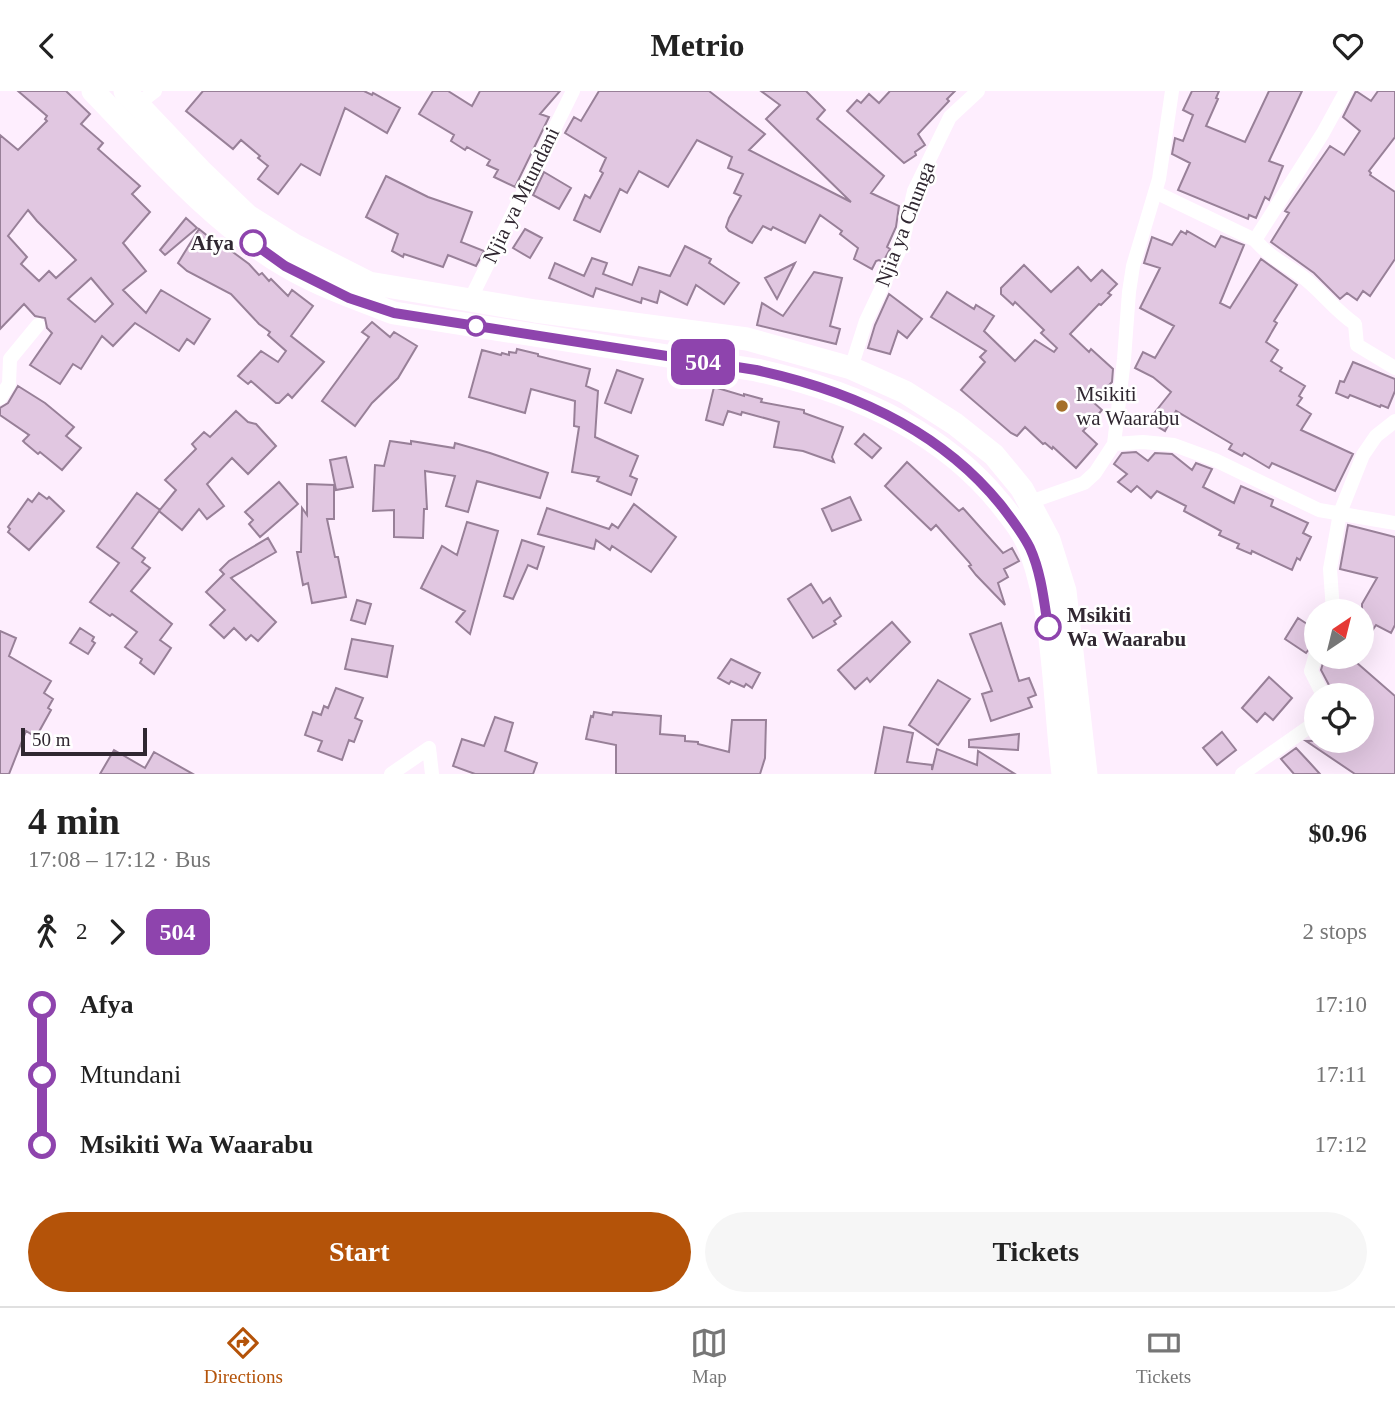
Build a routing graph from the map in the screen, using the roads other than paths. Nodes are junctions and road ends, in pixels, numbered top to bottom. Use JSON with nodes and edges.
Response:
{"nodes":[{"id":1,"x":93,"y":91,"type":"edge"},
{"id":2,"x":573,"y":91,"type":"edge"},
{"id":3,"x":978,"y":91,"type":"edge"},
{"id":4,"x":1172,"y":91,"type":"edge"},
{"id":5,"x":1346,"y":91,"type":"edge"},
{"id":6,"x":139,"y":95,"type":"edge"},
{"id":7,"x":1155,"y":192,"type":"junction"},
{"id":8,"x":1255,"y":240,"type":"junction"},
{"id":9,"x":470,"y":300,"type":"junction"},
{"id":10,"x":38,"y":325,"type":"dead end"},
{"id":11,"x":1395,"y":368,"type":"edge"},
{"id":12,"x":851,"y":369,"type":"junction"},
{"id":13,"x":0,"y":398,"type":"edge"},
{"id":14,"x":1395,"y":421,"type":"edge"},
{"id":15,"x":1114,"y":444,"type":"junction"},
{"id":16,"x":1030,"y":502,"type":"junction"},
{"id":17,"x":1340,"y":513,"type":"junction"},
{"id":18,"x":1395,"y":523,"type":"edge"},
{"id":19,"x":1332,"y":599,"type":"edge"},
{"id":20,"x":1304,"y":730,"type":"edge"},
{"id":21,"x":391,"y":774,"type":"edge"},
{"id":22,"x":432,"y":774,"type":"edge"},
{"id":23,"x":1063,"y":774,"type":"edge"},
{"id":24,"x":1086,"y":774,"type":"edge"},
{"id":25,"x":1242,"y":774,"type":"edge"}],
"edges":[{"from":1,"to":23,"type":"main road"},
{"from":2,"to":9,"type":"street","name":"Njia ya Mtundani"},
{"from":3,"to":12,"type":"street","name":"Njia ya Chunga"},
{"from":4,"to":7,"type":"street"},
{"from":5,"to":8,"type":"street"},
{"from":6,"to":9,"type":"main road"},
{"from":7,"to":8,"type":"street"},
{"from":7,"to":15,"type":"street"},
{"from":8,"to":11,"type":"street"},
{"from":9,"to":12,"type":"main road"},
{"from":10,"to":13,"type":"street"},
{"from":12,"to":16,"type":"main road"},
{"from":14,"to":17,"type":"street"},
{"from":15,"to":16,"type":"street"},
{"from":15,"to":17,"type":"street"},
{"from":16,"to":24,"type":"main road"},
{"from":17,"to":18,"type":"street"},
{"from":17,"to":19,"type":"street"},
{"from":20,"to":25,"type":"street"},
{"from":21,"to":22,"type":"street"}]}
